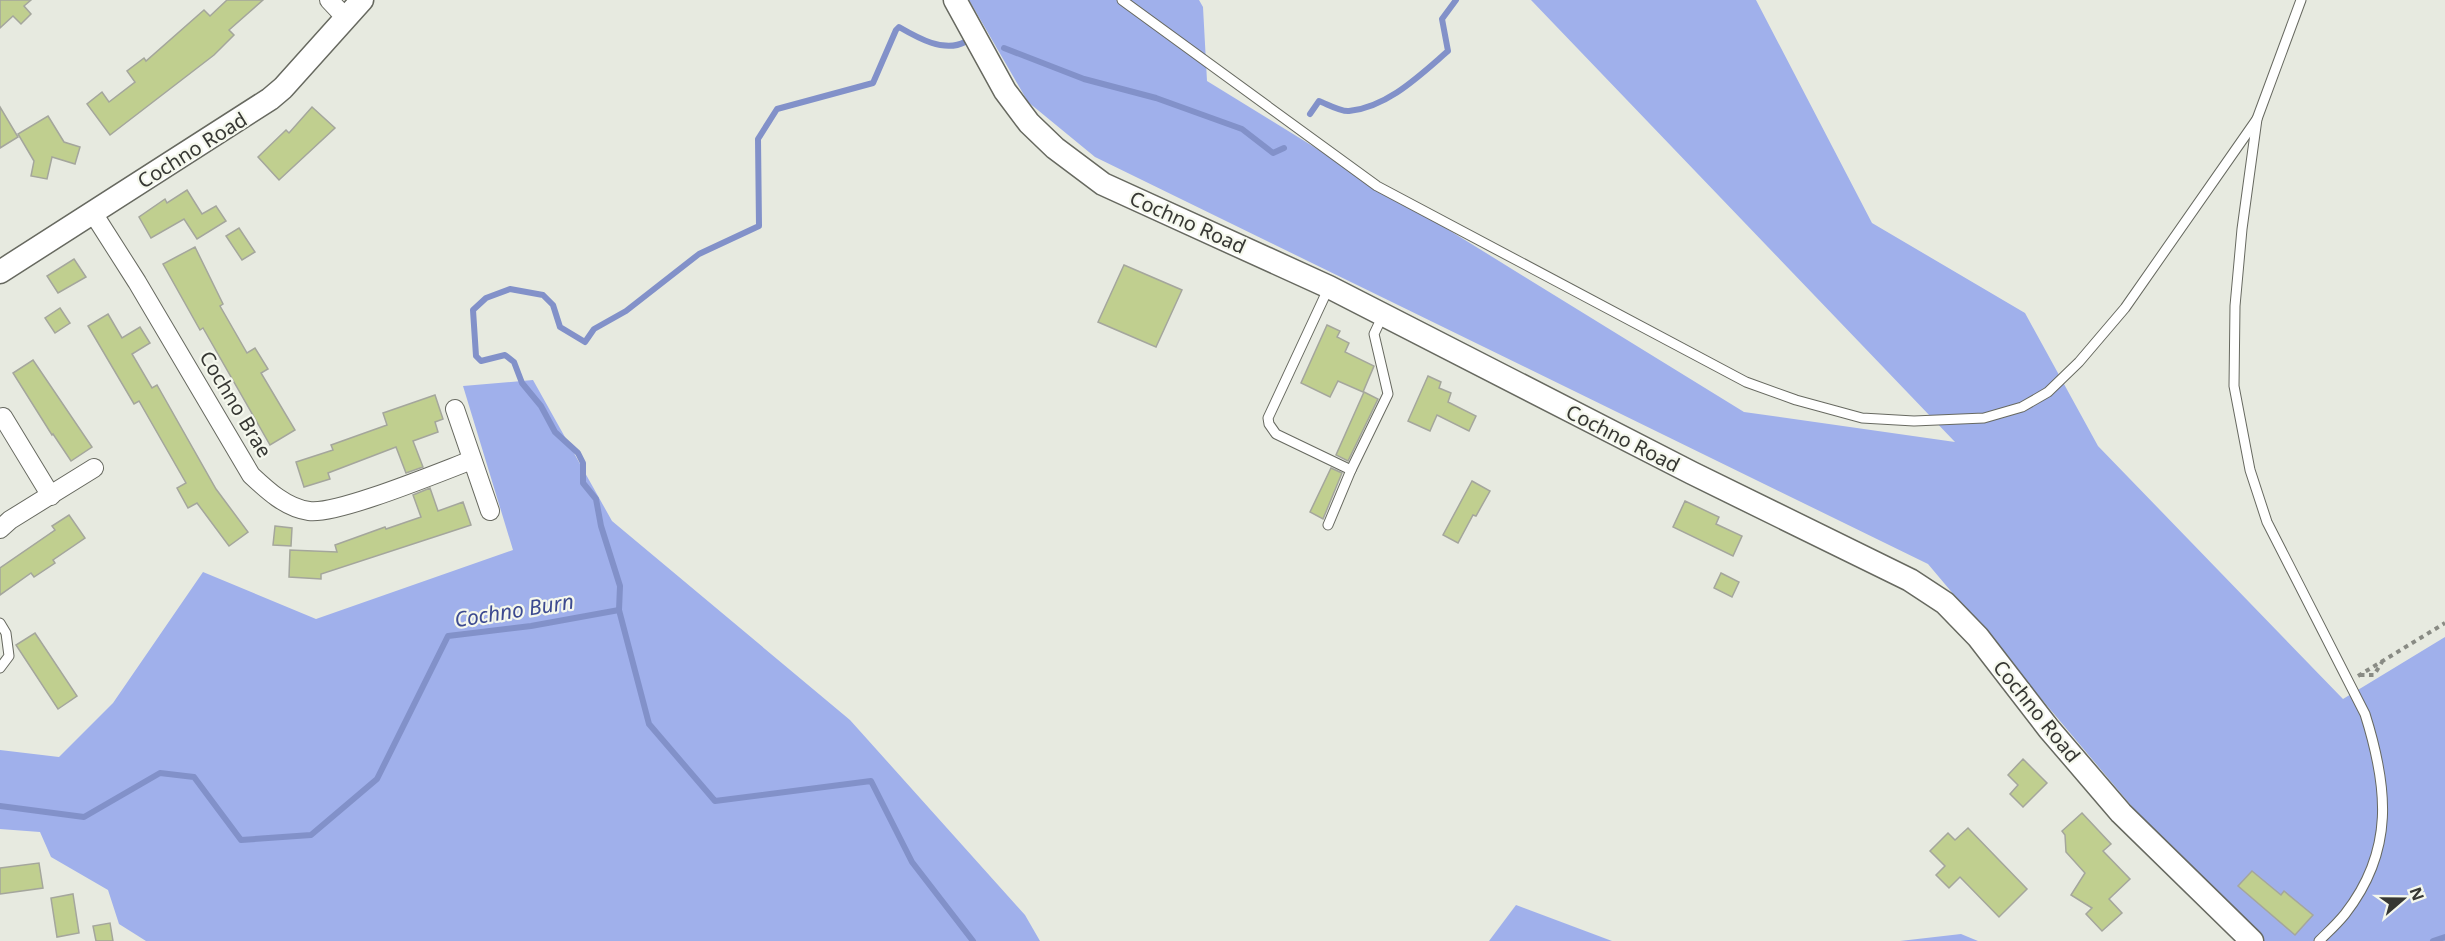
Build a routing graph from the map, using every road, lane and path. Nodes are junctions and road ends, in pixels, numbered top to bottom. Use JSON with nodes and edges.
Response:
{"nodes":[{"id":1,"x":329,"y":0,"type":"edge"},
{"id":2,"x":362,"y":0,"type":"edge"},
{"id":3,"x":955,"y":0,"type":"edge"},
{"id":4,"x":1122,"y":0,"type":"edge"},
{"id":5,"x":2301,"y":0,"type":"edge"},
{"id":6,"x":345,"y":17,"type":"junction"},
{"id":7,"x":2257,"y":119,"type":"junction"},
{"id":8,"x":93,"y":213,"type":"junction"},
{"id":9,"x":0,"y":272,"type":"edge"},
{"id":10,"x":1329,"y":286,"type":"junction"},
{"id":11,"x":1383,"y":315,"type":"junction"},
{"id":12,"x":455,"y":409,"type":"dead end"},
{"id":13,"x":3,"y":417,"type":"dead end"},
{"id":14,"x":472,"y":460,"type":"junction"},
{"id":15,"x":94,"y":468,"type":"dead end"},
{"id":16,"x":1351,"y":470,"type":"junction"},
{"id":17,"x":51,"y":496,"type":"junction"},
{"id":18,"x":490,"y":511,"type":"dead end"},
{"id":19,"x":1328,"y":525,"type":"dead end"},
{"id":20,"x":0,"y":529,"type":"edge"},
{"id":21,"x":0,"y":623,"type":"edge"},
{"id":22,"x":2445,"y":623,"type":"edge"},
{"id":23,"x":0,"y":668,"type":"edge"},
{"id":24,"x":2350,"y":681,"type":"junction"},
{"id":25,"x":2252,"y":941,"type":"edge"},
{"id":26,"x":2319,"y":941,"type":"edge"}],
"edges":[{"from":1,"to":6,"type":"street"},
{"from":2,"to":6,"type":"street","name":"Cochno Road"},
{"from":3,"to":10,"type":"street","name":"Cochno Road"},
{"from":4,"to":7,"type":"lane"},
{"from":5,"to":7,"type":"lane"},
{"from":6,"to":8,"type":"street","name":"Cochno Road"},
{"from":7,"to":24,"type":"lane"},
{"from":8,"to":9,"type":"street","name":"Cochno Road"},
{"from":8,"to":14,"type":"street","name":"Cochno Brae"},
{"from":10,"to":11,"type":"street","name":"Cochno Road"},
{"from":10,"to":16,"type":"lane"},
{"from":11,"to":16,"type":"lane"},
{"from":11,"to":25,"type":"street","name":"Cochno Road"},
{"from":12,"to":14,"type":"street"},
{"from":13,"to":17,"type":"street"},
{"from":14,"to":18,"type":"street"},
{"from":15,"to":17,"type":"street"},
{"from":16,"to":19,"type":"lane"},
{"from":17,"to":20,"type":"street"},
{"from":21,"to":23,"type":"lane"},
{"from":22,"to":24,"type":"path"},
{"from":24,"to":26,"type":"lane"}]}
